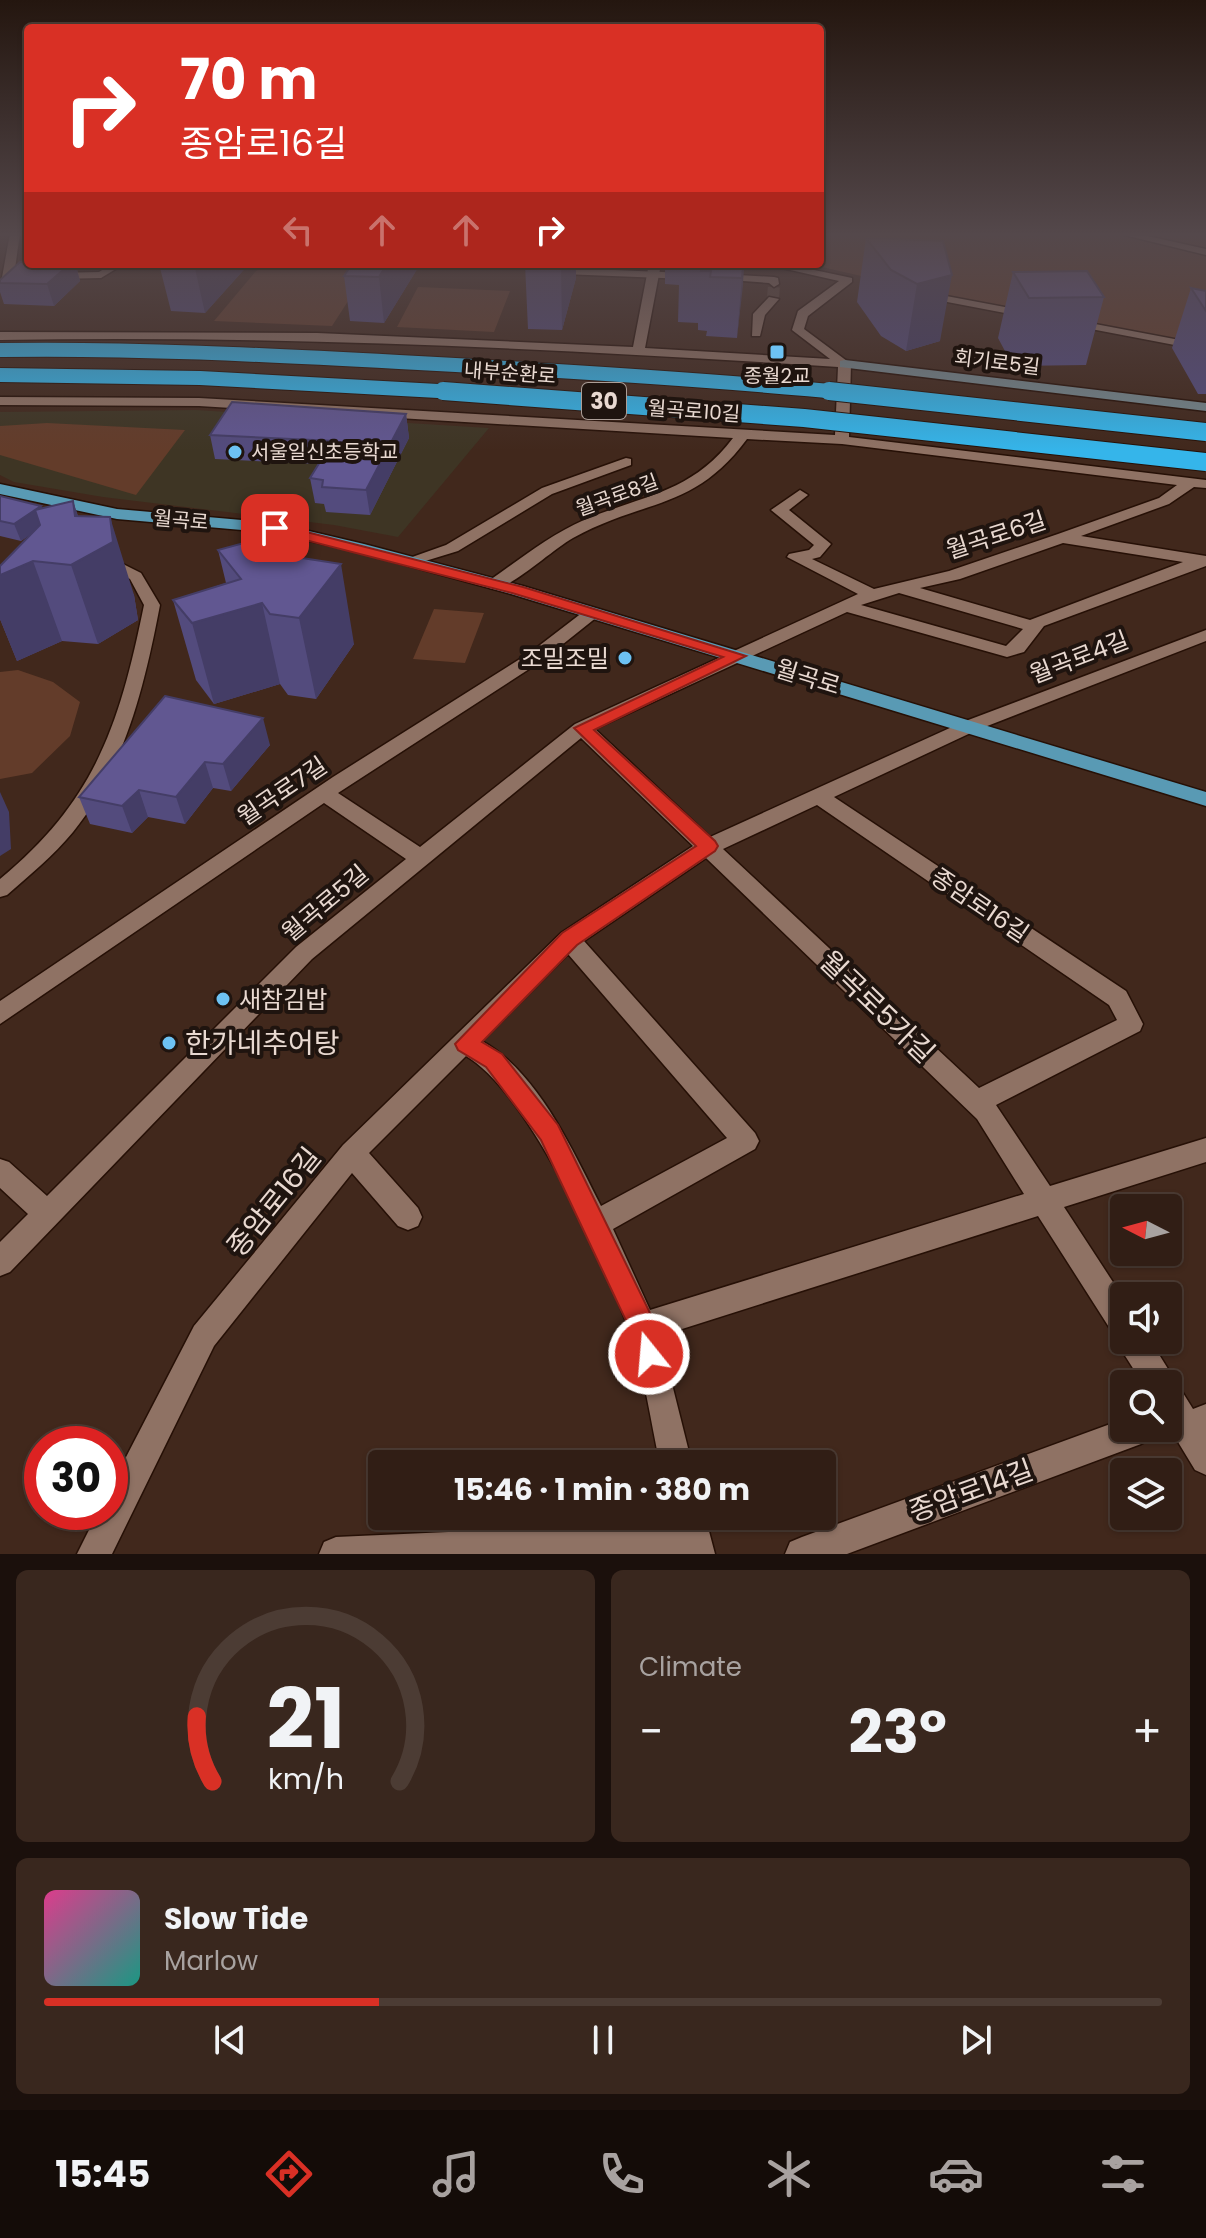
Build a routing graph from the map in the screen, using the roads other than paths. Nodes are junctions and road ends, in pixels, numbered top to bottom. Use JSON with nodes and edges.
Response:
{"nodes":[{"id":1,"x":646,"y":306,"type":"edge"},
{"id":2,"x":767,"y":306,"type":"tunnel mouth"},
{"id":3,"x":813,"y":306,"type":"edge"},
{"id":4,"x":983,"y":306,"type":"edge"},
{"id":5,"x":1035,"y":315,"type":"edge"},
{"id":6,"x":1066,"y":321,"type":"edge"},
{"id":7,"x":756,"y":333,"type":"dead end"},
{"id":8,"x":0,"y":336,"type":"edge"},
{"id":9,"x":1206,"y":348,"type":"edge"},
{"id":10,"x":0,"y":350,"type":"edge"},
{"id":11,"x":638,"y":353,"type":"junction"},
{"id":12,"x":0,"y":360,"type":"edge"},
{"id":13,"x":845,"y":364,"type":"junction"},
{"id":14,"x":0,"y":375,"type":"edge"},
{"id":15,"x":0,"y":387,"type":"edge"},
{"id":16,"x":0,"y":401,"type":"edge"},
{"id":17,"x":1206,"y":407,"type":"edge"},
{"id":18,"x":1206,"y":432,"type":"edge"},
{"id":19,"x":743,"y":434,"type":"junction"},
{"id":20,"x":842,"y":440,"type":"junction"},
{"id":21,"x":1206,"y":442,"type":"edge"},
{"id":22,"x":626,"y":462,"type":"dead end"},
{"id":23,"x":1206,"y":463,"type":"edge"},
{"id":24,"x":1198,"y":483,"type":"edge"},
{"id":25,"x":0,"y":489,"type":"edge"},
{"id":26,"x":800,"y":495,"type":"dead end"},
{"id":27,"x":1062,"y":538,"type":"junction"},
{"id":28,"x":80,"y":552,"type":"edge"},
{"id":29,"x":409,"y":561,"type":"junction"},
{"id":30,"x":1204,"y":561,"type":"edge"},
{"id":31,"x":496,"y":584,"type":"junction"},
{"id":32,"x":902,"y":588,"type":"junction"},
{"id":33,"x":872,"y":594,"type":"junction"},
{"id":34,"x":845,"y":606,"type":"junction"},
{"id":35,"x":593,"y":613,"type":"junction"},
{"id":36,"x":1034,"y":627,"type":"junction"},
{"id":37,"x":1206,"y":635,"type":"edge"},
{"id":38,"x":738,"y":656,"type":"junction"},
{"id":39,"x":970,"y":726,"type":"junction"},
{"id":40,"x":582,"y":728,"type":"junction"},
{"id":41,"x":324,"y":793,"type":"junction"},
{"id":42,"x":818,"y":796,"type":"junction"},
{"id":43,"x":1206,"y":799,"type":"edge"},
{"id":44,"x":709,"y":846,"type":"junction"},
{"id":45,"x":421,"y":858,"type":"junction"},
{"id":46,"x":0,"y":890,"type":"edge"},
{"id":47,"x":569,"y":939,"type":"junction"},
{"id":48,"x":0,"y":1014,"type":"edge"},
{"id":49,"x":466,"y":1044,"type":"junction"},
{"id":50,"x":977,"y":1102,"type":"junction"},
{"id":51,"x":1206,"y":1150,"type":"edge"},
{"id":52,"x":352,"y":1153,"type":"junction"},
{"id":53,"x":0,"y":1171,"type":"edge"},
{"id":54,"x":1047,"y":1203,"type":"junction"},
{"id":55,"x":47,"y":1214,"type":"junction"},
{"id":56,"x":408,"y":1217,"type":"dead end"},
{"id":57,"x":596,"y":1224,"type":"junction"},
{"id":58,"x":0,"y":1262,"type":"edge"},
{"id":59,"x":1110,"y":1303,"type":"edge"},
{"id":60,"x":643,"y":1327,"type":"junction"},
{"id":61,"x":1187,"y":1424,"type":"edge"},
{"id":62,"x":1110,"y":1440,"type":"edge"},
{"id":63,"x":673,"y":1450,"type":"edge"},
{"id":64,"x":1206,"y":1459,"type":"edge"},
{"id":65,"x":693,"y":1536,"type":"edge"},
{"id":66,"x":94,"y":1554,"type":"edge"},
{"id":67,"x":336,"y":1554,"type":"edge"},
{"id":68,"x":802,"y":1554,"type":"edge"}],
"edges":[{"from":1,"to":11,"type":"street"},
{"from":2,"to":7,"type":"street"},
{"from":3,"to":13,"type":"street"},
{"from":4,"to":5,"type":"lane"},
{"from":6,"to":9,"type":"lane"},
{"from":8,"to":11,"type":"street","name":"회기로5길"},
{"from":10,"to":18,"type":"highway","bridge":true},
{"from":11,"to":13,"type":"street","name":"회기로5길"},
{"from":12,"to":21,"type":"highway","name":"내부순환로","number":"30"},
{"from":13,"to":17,"type":"street","name":"회기로5길"},
{"from":13,"to":20,"type":"street"},
{"from":14,"to":23,"type":"highway","name":"내부순환로","number":"30","bridge":true},
{"from":15,"to":23,"type":"highway","bridge":true},
{"from":16,"to":19,"type":"street","name":"월곡로10길"},
{"from":19,"to":20,"type":"street","name":"월곡로10길"},
{"from":19,"to":31,"type":"street","name":"월곡로8길"},
{"from":20,"to":24,"type":"street","name":"월곡로10길"},
{"from":22,"to":29,"type":"street"},
{"from":24,"to":27,"type":"street","name":"월곡로10길"},
{"from":25,"to":29,"type":"main road","name":"월곡로"},
{"from":26,"to":33,"type":"street"},
{"from":27,"to":30,"type":"street","name":"월곡로6길"},
{"from":27,"to":32,"type":"street","name":"월곡로6길"},
{"from":28,"to":46,"type":"lane"},
{"from":29,"to":31,"type":"main road","name":"월곡로"},
{"from":30,"to":36,"type":"street","name":"월곡로6길"},
{"from":31,"to":35,"type":"main road","name":"월곡로"},
{"from":32,"to":33,"type":"street","name":"월곡로6길"},
{"from":32,"to":36,"type":"street","name":"월곡로6길"},
{"from":33,"to":34,"type":"street","name":"월곡로6길"},
{"from":34,"to":36,"type":"street","name":"월곡로6길"},
{"from":34,"to":38,"type":"street","name":"월곡로6길"},
{"from":35,"to":38,"type":"main road","name":"월곡로"},
{"from":35,"to":41,"type":"street","name":"월곡로7길"},
{"from":37,"to":39,"type":"street","name":"월곡로4길"},
{"from":38,"to":39,"type":"main road","name":"월곡로"},
{"from":38,"to":40,"type":"street","name":"월곡로5길"},
{"from":39,"to":42,"type":"street","name":"종암로16길"},
{"from":39,"to":43,"type":"main road","name":"월곡로"},
{"from":40,"to":44,"type":"street","name":"월곡로5가길"},
{"from":40,"to":45,"type":"street","name":"월곡로5길"},
{"from":41,"to":45,"type":"street"},
{"from":41,"to":48,"type":"street","name":"월곡로7길"},
{"from":42,"to":44,"type":"street","name":"종암로16길"},
{"from":42,"to":50,"type":"street","name":"종암로16길"},
{"from":44,"to":47,"type":"street","name":"종암로16길"},
{"from":44,"to":50,"type":"street","name":"월곡로5가길"},
{"from":45,"to":55,"type":"street","name":"월곡로5길"},
{"from":47,"to":49,"type":"street","name":"종암로16길"},
{"from":47,"to":57,"type":"street"},
{"from":49,"to":52,"type":"street","name":"종암로16길"},
{"from":49,"to":57,"type":"street"},
{"from":50,"to":54,"type":"street","name":"월곡로5가길"},
{"from":51,"to":54,"type":"street"},
{"from":52,"to":56,"type":"street"},
{"from":52,"to":66,"type":"street","name":"종암로16길"},
{"from":53,"to":55,"type":"street"},
{"from":54,"to":59,"type":"street","name":"월곡로5가길"},
{"from":54,"to":60,"type":"street"},
{"from":55,"to":58,"type":"street","name":"월곡로5길"},
{"from":57,"to":60,"type":"street"},
{"from":60,"to":63,"type":"street"},
{"from":61,"to":64,"type":"street"},
{"from":62,"to":68,"type":"street","name":"종암로14길"},
{"from":65,"to":67,"type":"street"}]}
